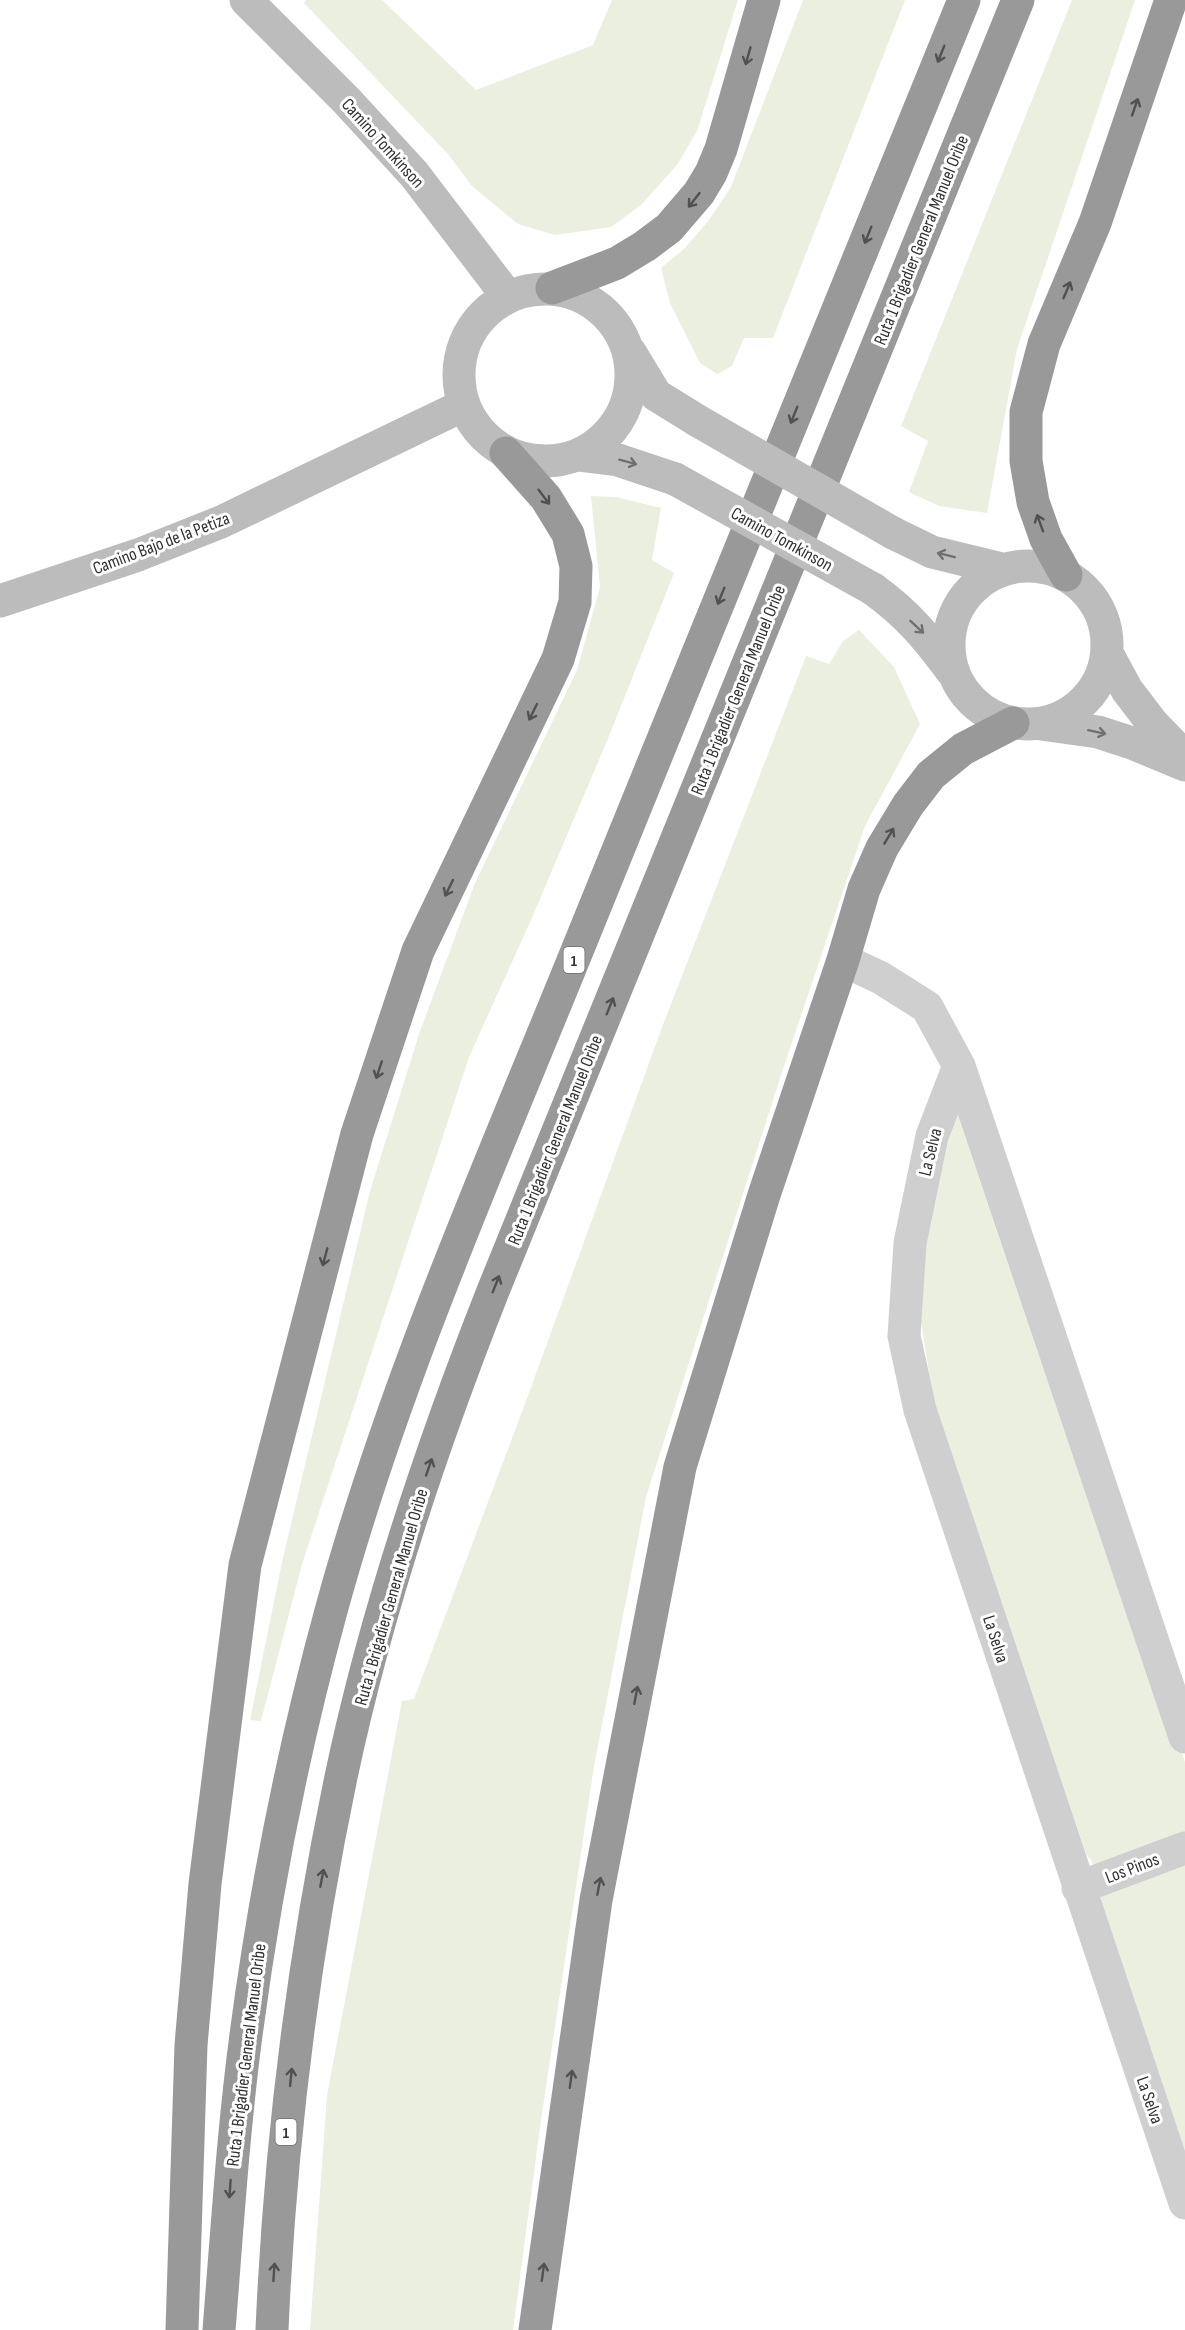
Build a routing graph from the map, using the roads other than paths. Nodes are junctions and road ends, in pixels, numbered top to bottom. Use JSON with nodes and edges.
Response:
{"nodes":[{"id":1,"x":246,"y":0,"type":"edge"},
{"id":2,"x":764,"y":0,"type":"edge"},
{"id":3,"x":964,"y":0,"type":"edge"},
{"id":4,"x":1018,"y":0,"type":"edge"},
{"id":5,"x":1171,"y":0,"type":"edge"},
{"id":6,"x":552,"y":288,"type":"junction"},
{"id":7,"x":508,"y":297,"type":"junction"},
{"id":8,"x":627,"y":347,"type":"junction"},
{"id":9,"x":464,"y":405,"type":"junction"},
{"id":10,"x":507,"y":453,"type":"junction"},
{"id":11,"x":578,"y":455,"type":"junction"},
{"id":12,"x":1002,"y":569,"type":"junction"},
{"id":13,"x":1066,"y":575,"type":"junction"},
{"id":14,"x":0,"y":601,"type":"edge"},
{"id":15,"x":1107,"y":653,"type":"junction"},
{"id":16,"x":955,"y":675,"type":"junction"},
{"id":17,"x":1026,"y":723,"type":"junction"},
{"id":18,"x":1185,"y":757,"type":"edge"},
{"id":19,"x":1185,"y":765,"type":"edge"},
{"id":20,"x":843,"y":960,"type":"junction"},
{"id":21,"x":959,"y":1066,"type":"junction"},
{"id":22,"x":1185,"y":1737,"type":"edge"},
{"id":23,"x":1185,"y":1848,"type":"edge"},
{"id":24,"x":1078,"y":1888,"type":"junction"},
{"id":25,"x":1185,"y":2203,"type":"edge"},
{"id":26,"x":183,"y":2330,"type":"edge"},
{"id":27,"x":219,"y":2330,"type":"edge"},
{"id":28,"x":272,"y":2330,"type":"edge"},
{"id":29,"x":535,"y":2330,"type":"edge"}],
"edges":[{"from":1,"to":7,"type":"street","name":"Camino Tomkinson"},
{"from":2,"to":6,"type":"highway","one_way":true},
{"from":3,"to":27,"type":"highway","name":"Ruta 1 Brigadier General Manuel Oribe","number":"1","one_way":true},
{"from":28,"to":4,"type":"highway","name":"Ruta 1 Brigadier General Manuel Oribe","number":"1","one_way":true},
{"from":13,"to":5,"type":"highway","one_way":true},
{"from":6,"to":7,"type":"street"},
{"from":6,"to":8,"type":"street"},
{"from":7,"to":9,"type":"street"},
{"from":8,"to":11,"type":"street"},
{"from":12,"to":8,"type":"street","one_way":true,"bridge":true},
{"from":9,"to":10,"type":"street"},
{"from":9,"to":14,"type":"street","name":"Camino Bajo de la Petiza"},
{"from":10,"to":11,"type":"street"},
{"from":10,"to":26,"type":"highway","one_way":true},
{"from":11,"to":16,"type":"street","name":"Camino Tomkinson","one_way":true,"bridge":true},
{"from":12,"to":13,"type":"street"},
{"from":12,"to":16,"type":"street"},
{"from":13,"to":15,"type":"street"},
{"from":15,"to":17,"type":"street"},
{"from":15,"to":18,"type":"street"},
{"from":16,"to":17,"type":"street"},
{"from":17,"to":19,"type":"street","one_way":true},
{"from":20,"to":17,"type":"highway","one_way":true},
{"from":20,"to":21,"type":"street"},
{"from":29,"to":20,"type":"highway","one_way":true},
{"from":21,"to":22,"type":"street"},
{"from":21,"to":24,"type":"street","name":"La Selva"},
{"from":23,"to":24,"type":"street","name":"Los Pinos"},
{"from":24,"to":25,"type":"street","name":"La Selva"}]}
